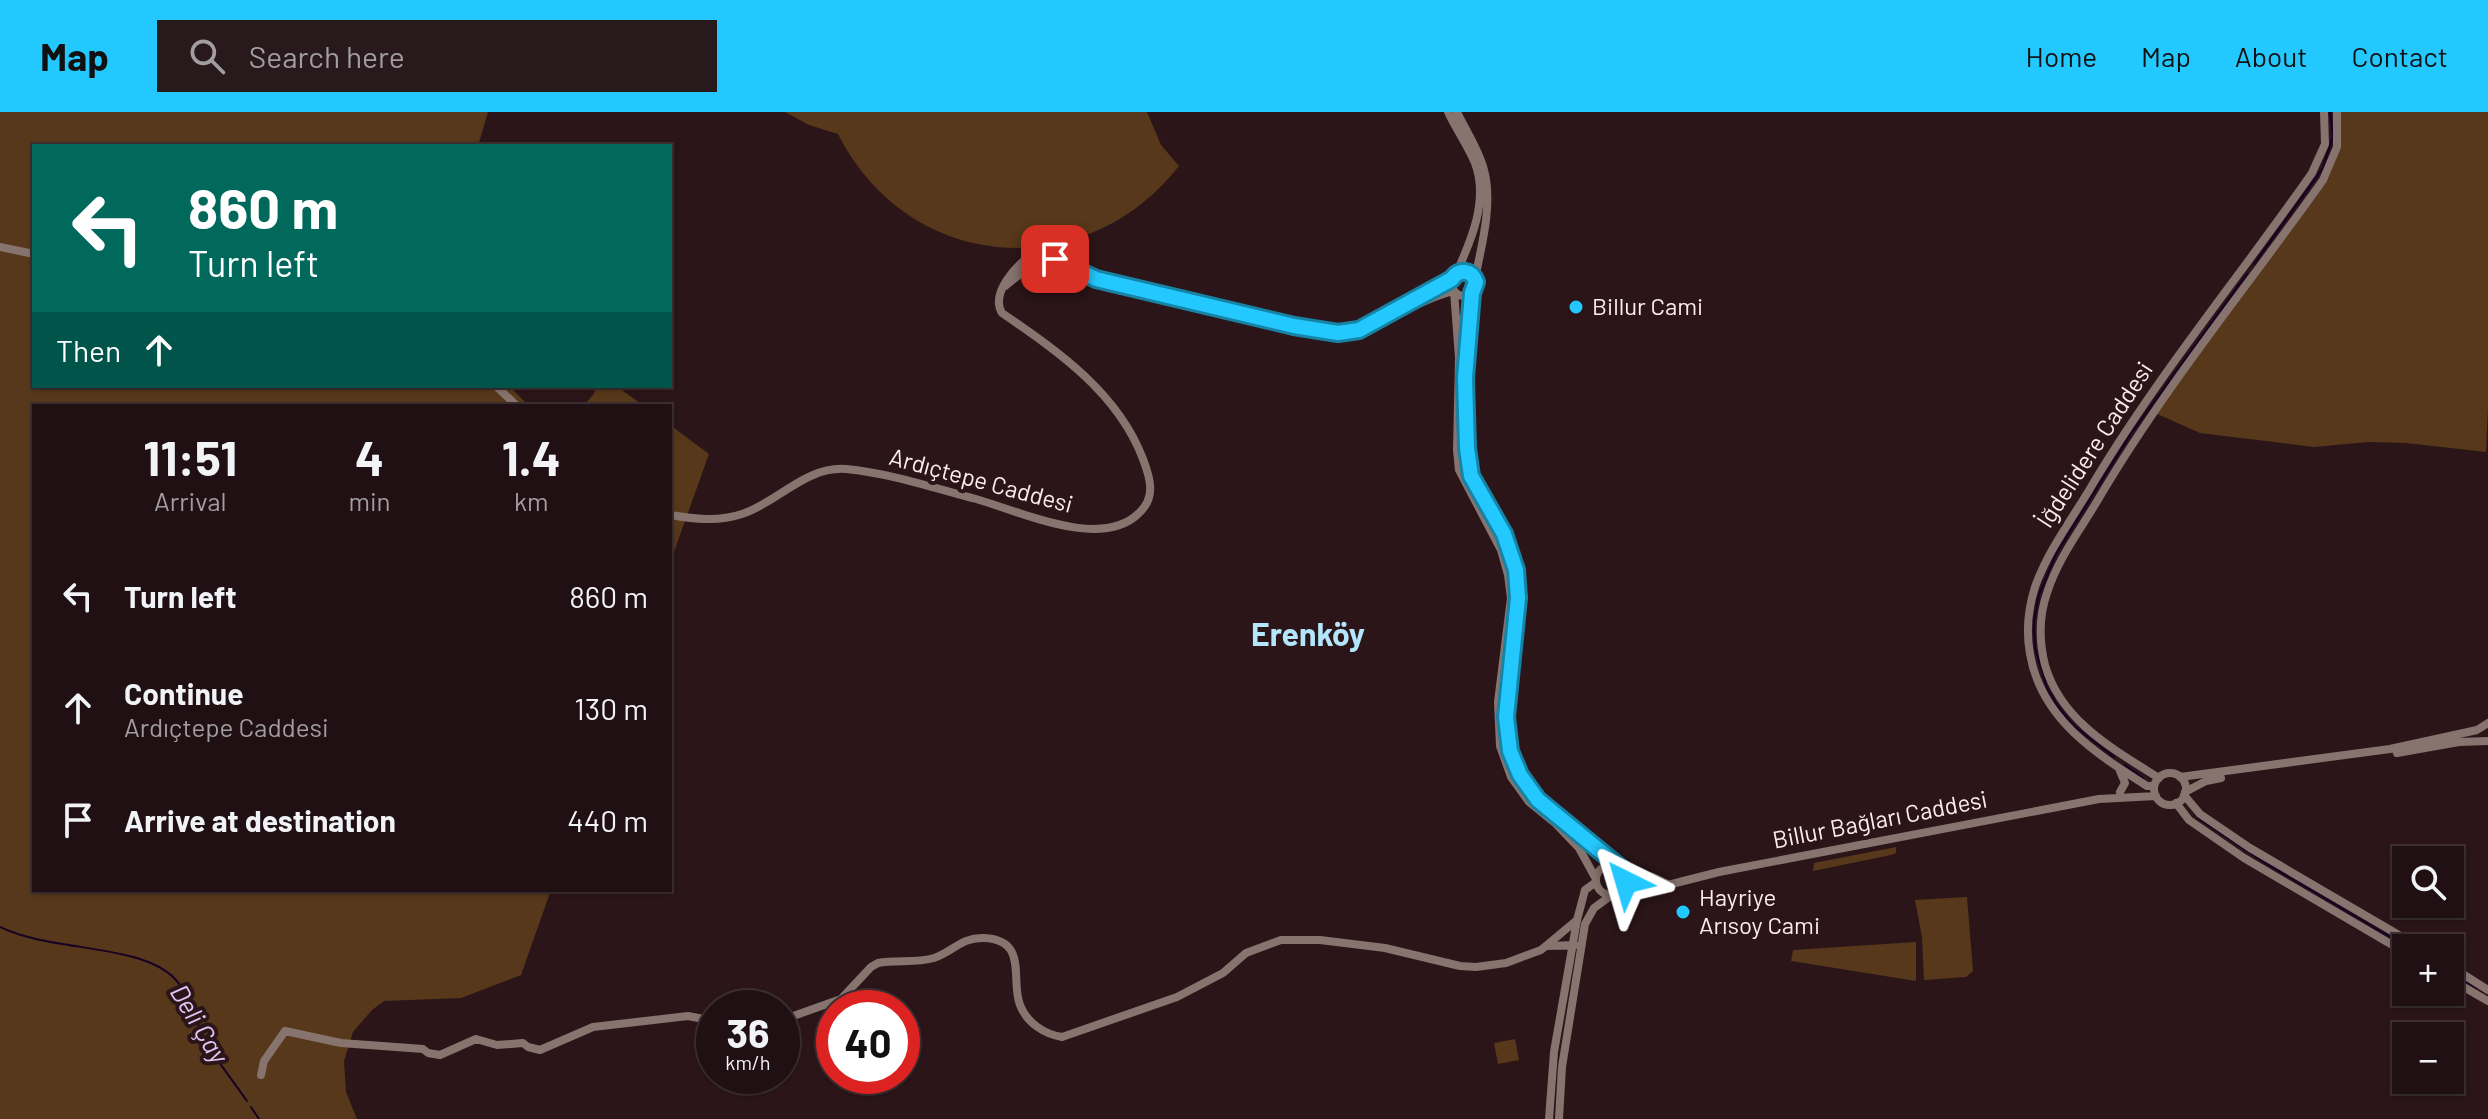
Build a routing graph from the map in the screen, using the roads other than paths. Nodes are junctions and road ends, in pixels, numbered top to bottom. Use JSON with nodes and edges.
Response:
{"nodes":[{"id":1,"x":1448,"y":112,"type":"edge"},
{"id":2,"x":1457,"y":112,"type":"edge"},
{"id":3,"x":2324,"y":112,"type":"edge"},
{"id":4,"x":2337,"y":112,"type":"edge"},
{"id":5,"x":0,"y":247,"type":"edge"},
{"id":6,"x":32,"y":254,"type":"edge"},
{"id":7,"x":1454,"y":277,"type":"junction"},
{"id":8,"x":1475,"y":278,"type":"junction"},
{"id":9,"x":1454,"y":291,"type":"junction"},
{"id":10,"x":1472,"y":293,"type":"junction"},
{"id":11,"x":1385,"y":317,"type":"junction"},
{"id":12,"x":498,"y":388,"type":"edge"},
{"id":13,"x":515,"y":404,"type":"edge"},
{"id":14,"x":672,"y":515,"type":"edge"},
{"id":15,"x":2488,"y":723,"type":"edge"},
{"id":16,"x":2488,"y":741,"type":"edge"},
{"id":17,"x":2475,"y":742,"type":"junction"},
{"id":18,"x":2488,"y":749,"type":"edge"},
{"id":19,"x":2125,"y":756,"type":"junction"},
{"id":20,"x":2113,"y":764,"type":"junction"},
{"id":21,"x":2242,"y":772,"type":"junction"},
{"id":22,"x":2180,"y":777,"type":"junction"},
{"id":23,"x":2200,"y":784,"type":"junction"},
{"id":24,"x":2156,"y":787,"type":"junction"},
{"id":25,"x":2120,"y":792,"type":"junction"},
{"id":26,"x":2185,"y":794,"type":"junction"},
{"id":27,"x":2099,"y":799,"type":"junction"},
{"id":28,"x":2176,"y":803,"type":"junction"},
{"id":29,"x":2195,"y":809,"type":"junction"},
{"id":30,"x":1617,"y":866,"type":"junction"},
{"id":31,"x":1596,"y":880,"type":"junction"},
{"id":32,"x":1669,"y":885,"type":"junction"},
{"id":33,"x":1614,"y":895,"type":"junction"},
{"id":34,"x":1577,"y":920,"type":"junction"},
{"id":35,"x":2397,"y":934,"type":"edge"},
{"id":36,"x":1576,"y":945,"type":"junction"},
{"id":37,"x":2392,"y":945,"type":"edge"},
{"id":38,"x":1548,"y":946,"type":"junction"},
{"id":39,"x":2464,"y":975,"type":"edge"},
{"id":40,"x":2464,"y":987,"type":"edge"},
{"id":41,"x":2488,"y":990,"type":"edge"},
{"id":42,"x":2488,"y":1001,"type":"edge"},
{"id":43,"x":800,"y":1014,"type":"edge"},
{"id":44,"x":696,"y":1018,"type":"edge"},
{"id":45,"x":261,"y":1075,"type":"dead end"},
{"id":46,"x":1549,"y":1119,"type":"edge"},
{"id":47,"x":1559,"y":1119,"type":"edge"}],
"edges":[{"from":1,"to":7,"type":"street"},
{"from":2,"to":8,"type":"street"},
{"from":3,"to":20,"type":"street","name":"İğdelidere Caddesi"},
{"from":4,"to":19,"type":"street","name":"İğdelidere Caddesi"},
{"from":5,"to":6,"type":"street"},
{"from":7,"to":8,"type":"street"},
{"from":7,"to":9,"type":"street"},
{"from":7,"to":11,"type":"street"},
{"from":8,"to":10,"type":"street"},
{"from":9,"to":10,"type":"street"},
{"from":9,"to":11,"type":"street"},
{"from":9,"to":31,"type":"street"},
{"from":10,"to":30,"type":"street"},
{"from":11,"to":14,"type":"street","name":"Ardıçtepe Caddesi"},
{"from":12,"to":13,"type":"street"},
{"from":15,"to":21,"type":"street"},
{"from":16,"to":17,"type":"street"},
{"from":17,"to":18,"type":"street"},
{"from":17,"to":21,"type":"street"},
{"from":19,"to":20,"type":"street"},
{"from":19,"to":24,"type":"street","name":"İğdelidere Caddesi"},
{"from":20,"to":24,"type":"street","name":"İğdelidere Caddesi"},
{"from":20,"to":25,"type":"street"},
{"from":21,"to":22,"type":"street"},
{"from":21,"to":23,"type":"street"},
{"from":22,"to":24,"type":"street"},
{"from":22,"to":26,"type":"street"},
{"from":23,"to":26,"type":"street"},
{"from":23,"to":29,"type":"street"},
{"from":24,"to":25,"type":"street"},
{"from":24,"to":27,"type":"street"},
{"from":24,"to":28,"type":"street"},
{"from":25,"to":27,"type":"street"},
{"from":26,"to":28,"type":"street"},
{"from":26,"to":29,"type":"street"},
{"from":27,"to":32,"type":"street","name":"Billur Bağları Caddesi"},
{"from":28,"to":37,"type":"street"},
{"from":29,"to":35,"type":"street"},
{"from":30,"to":31,"type":"street"},
{"from":30,"to":32,"type":"street"},
{"from":30,"to":33,"type":"street"},
{"from":31,"to":33,"type":"street"},
{"from":31,"to":34,"type":"street"},
{"from":32,"to":33,"type":"street","name":"Billur Bağları Caddesi"},
{"from":33,"to":36,"type":"street"},
{"from":34,"to":36,"type":"street"},
{"from":34,"to":38,"type":"street"},
{"from":36,"to":38,"type":"street"},
{"from":36,"to":46,"type":"street"},
{"from":36,"to":47,"type":"street"},
{"from":38,"to":43,"type":"street"},
{"from":39,"to":41,"type":"street"},
{"from":40,"to":42,"type":"street"},
{"from":44,"to":45,"type":"street"}]}
